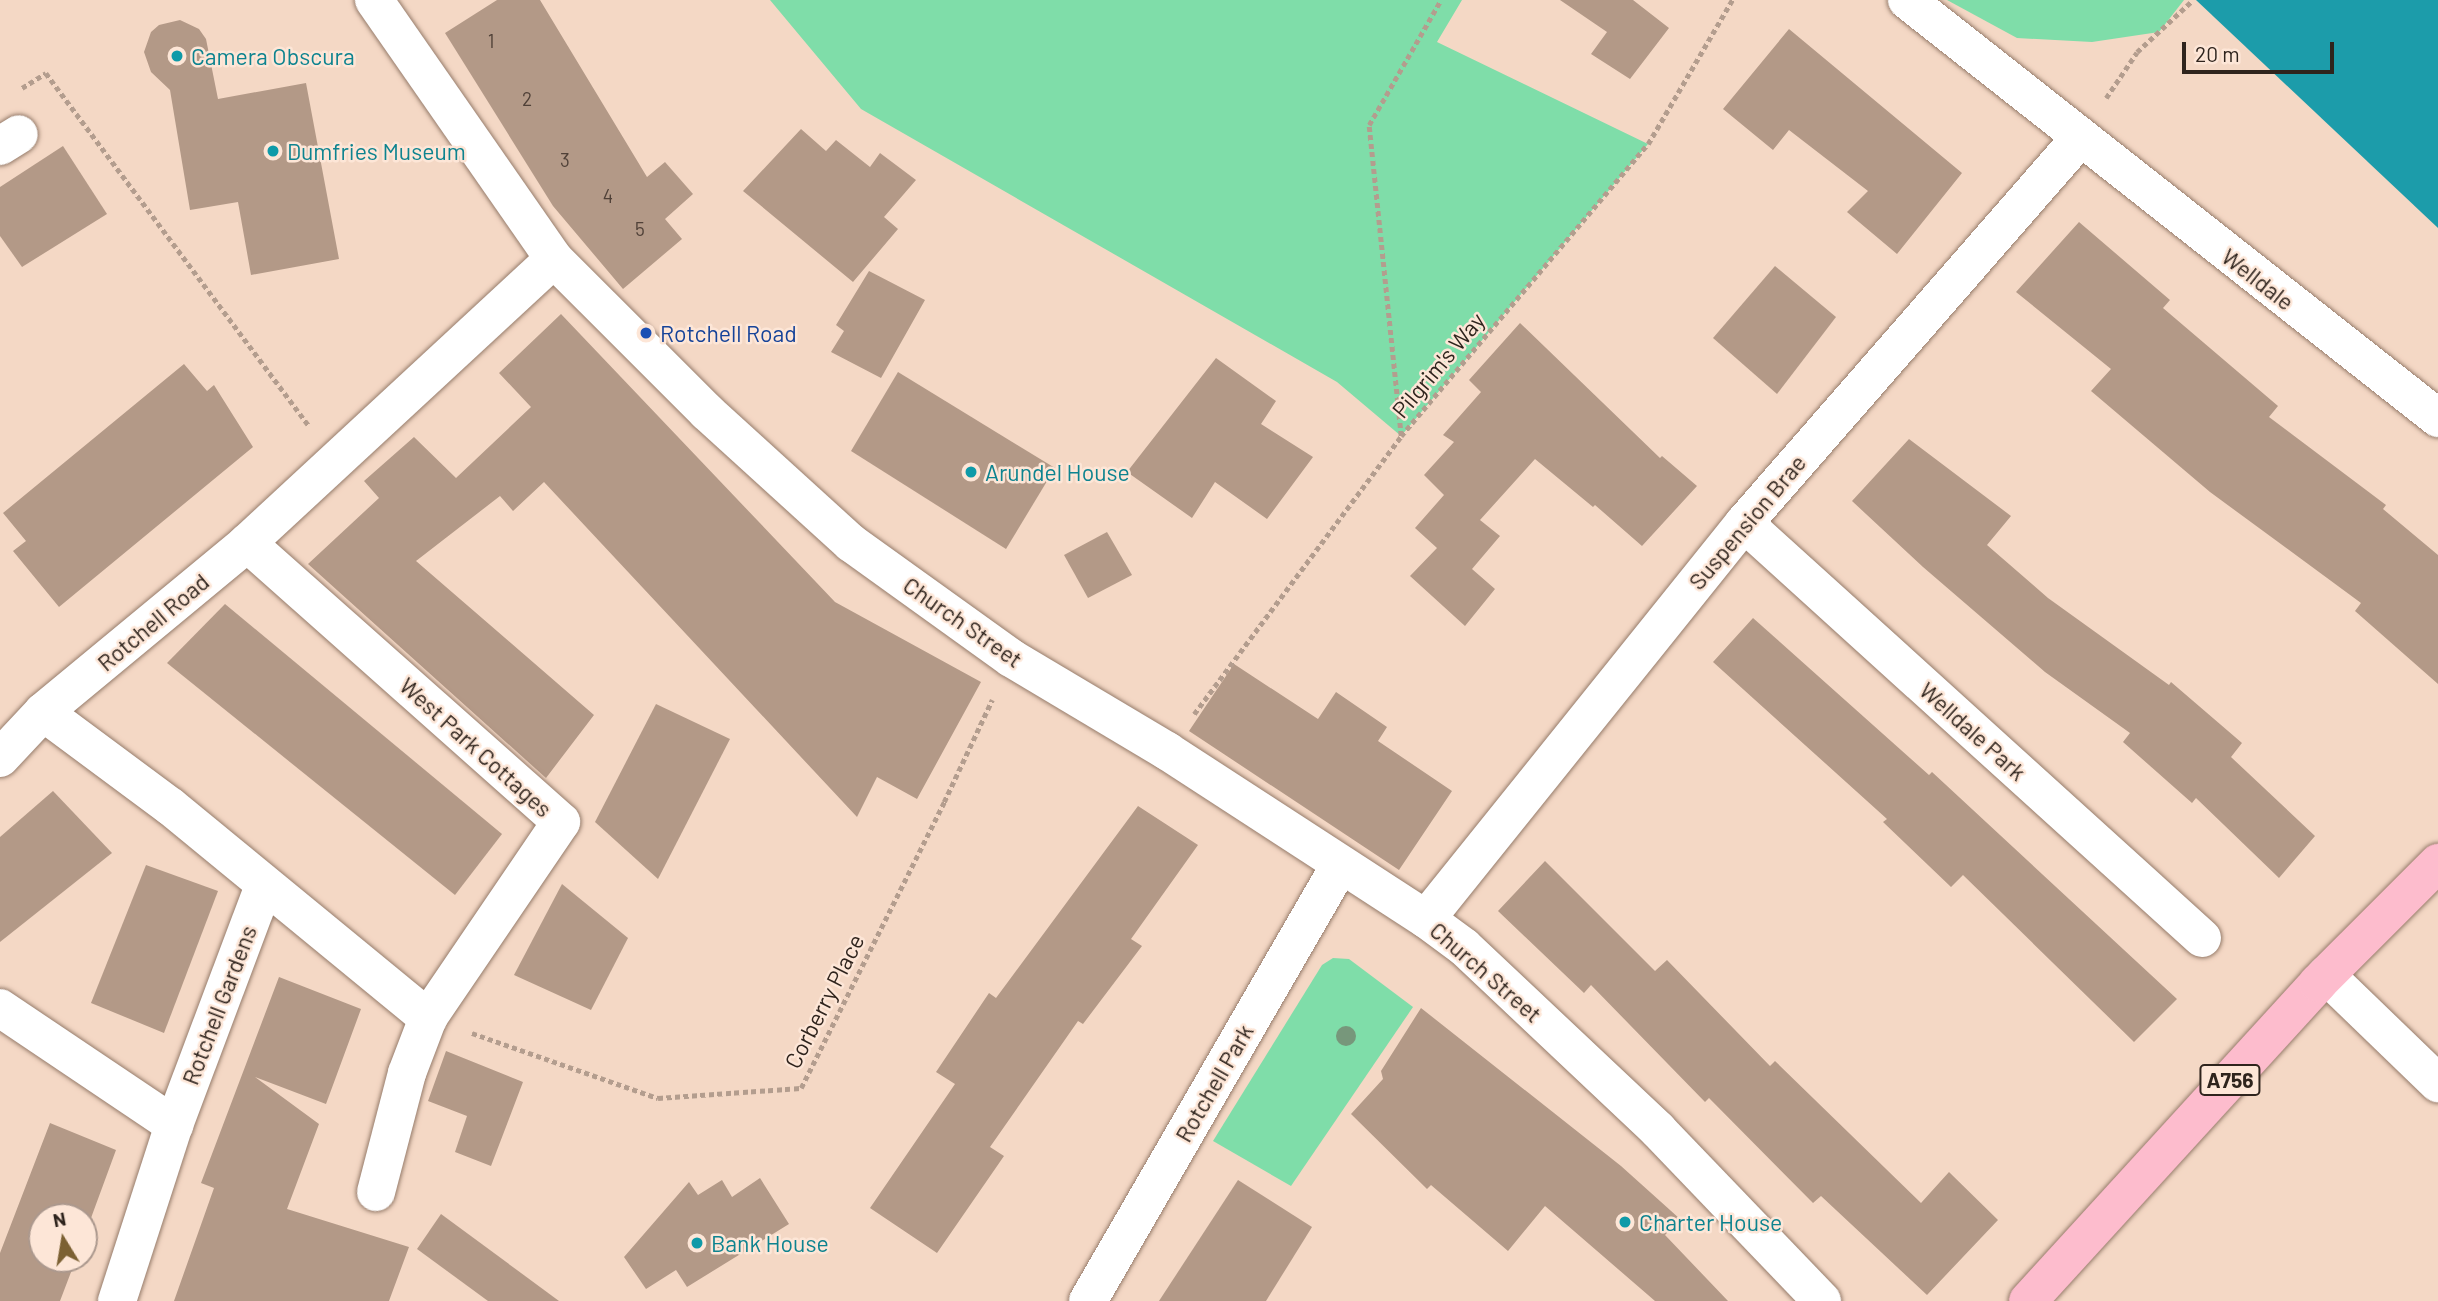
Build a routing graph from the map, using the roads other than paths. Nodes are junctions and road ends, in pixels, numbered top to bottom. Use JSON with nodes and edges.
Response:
{"nodes":[{"id":1,"x":374,"y":0,"type":"edge"},
{"id":2,"x":1907,"y":0,"type":"edge"},
{"id":3,"x":2081,"y":137,"type":"junction"},
{"id":4,"x":554,"y":259,"type":"junction"},
{"id":5,"x":2438,"y":418,"type":"edge"},
{"id":6,"x":1744,"y":523,"type":"junction"},
{"id":7,"x":247,"y":543,"type":"junction"},
{"id":8,"x":43,"y":712,"type":"junction"},
{"id":9,"x":0,"y":758,"type":"edge"},
{"id":10,"x":2438,"y":863,"type":"edge"},
{"id":11,"x":1340,"y":865,"type":"junction"},
{"id":12,"x":264,"y":885,"type":"junction"},
{"id":13,"x":1426,"y":919,"type":"junction"},
{"id":14,"x":2203,"y":939,"type":"dead end"},
{"id":15,"x":2326,"y":975,"type":"junction"},
{"id":16,"x":0,"y":1008,"type":"edge"},
{"id":17,"x":428,"y":1018,"type":"junction"},
{"id":18,"x":2438,"y":1083,"type":"edge"},
{"id":19,"x":174,"y":1125,"type":"junction"},
{"id":20,"x":376,"y":1192,"type":"dead end"},
{"id":21,"x":117,"y":1301,"type":"edge"},
{"id":22,"x":1088,"y":1301,"type":"edge"},
{"id":23,"x":1822,"y":1301,"type":"edge"},
{"id":24,"x":2028,"y":1301,"type":"edge"}],
"edges":[{"from":1,"to":4,"type":"street","name":"Church Street"},
{"from":2,"to":3,"type":"street","name":"Welldale"},
{"from":3,"to":5,"type":"street","name":"Welldale"},
{"from":3,"to":6,"type":"street","name":"Suspension Brae"},
{"from":4,"to":7,"type":"street","name":"Rotchell Road"},
{"from":4,"to":11,"type":"street","name":"Church Street"},
{"from":6,"to":13,"type":"street","name":"Suspension Brae"},
{"from":6,"to":14,"type":"street","name":"Welldale Park"},
{"from":7,"to":8,"type":"street","name":"Rotchell Road"},
{"from":7,"to":17,"type":"street","name":"West Park Cottages"},
{"from":8,"to":9,"type":"street","name":"Rotchell Road"},
{"from":8,"to":12,"type":"street"},
{"from":10,"to":15,"type":"main road","number":"A756"},
{"from":11,"to":13,"type":"street","name":"Church Street"},
{"from":11,"to":22,"type":"street","name":"Rotchell Park"},
{"from":12,"to":17,"type":"street"},
{"from":12,"to":19,"type":"street","name":"Rotchell Gardens"},
{"from":13,"to":23,"type":"street","name":"Church Street"},
{"from":15,"to":18,"type":"street"},
{"from":15,"to":24,"type":"main road","number":"A756"},
{"from":16,"to":19,"type":"street"},
{"from":17,"to":20,"type":"street"},
{"from":19,"to":21,"type":"street","name":"Rotchell Gardens"}]}
